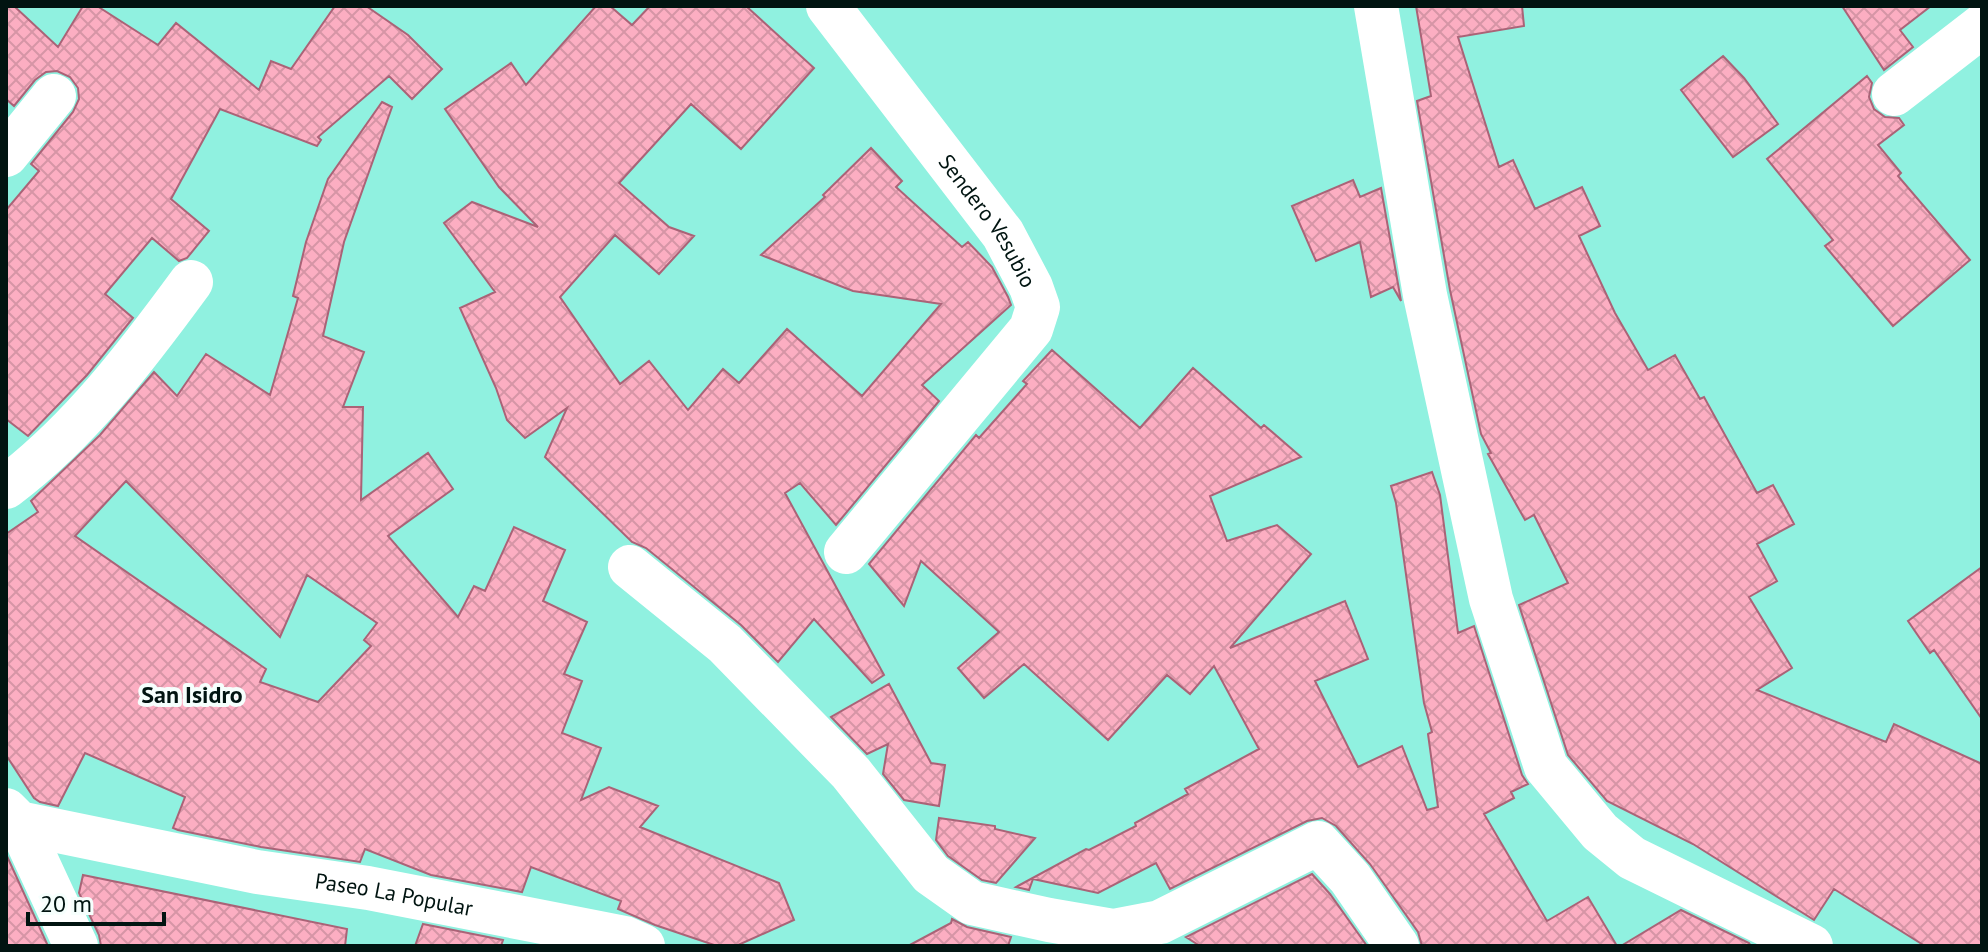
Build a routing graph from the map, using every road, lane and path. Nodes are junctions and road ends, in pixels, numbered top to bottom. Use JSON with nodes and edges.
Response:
{"nodes":[{"id":1,"x":828,"y":6,"type":"edge"},
{"id":2,"x":1376,"y":6,"type":"edge"},
{"id":3,"x":1982,"y":26,"type":"edge"},
{"id":4,"x":1894,"y":94,"type":"dead end"},
{"id":5,"x":54,"y":96,"type":"dead end"},
{"id":6,"x":6,"y":155,"type":"edge"},
{"id":7,"x":191,"y":282,"type":"dead end"},
{"id":8,"x":6,"y":487,"type":"edge"},
{"id":9,"x":846,"y":552,"type":"dead end"},
{"id":10,"x":630,"y":567,"type":"dead end"},
{"id":11,"x":13,"y":816,"type":"edge"},
{"id":12,"x":1786,"y":941,"type":"edge"},
{"id":13,"x":76,"y":946,"type":"edge"},
{"id":14,"x":643,"y":946,"type":"edge"},
{"id":15,"x":1397,"y":946,"type":"edge"}],
"edges":[{"from":1,"to":9,"type":"street","name":"Sendero Vesubio"},
{"from":2,"to":12,"type":"street"},
{"from":3,"to":4,"type":"street"},
{"from":5,"to":6,"type":"street"},
{"from":7,"to":8,"type":"street"},
{"from":10,"to":15,"type":"street"},
{"from":11,"to":13,"type":"street"},
{"from":11,"to":14,"type":"street","name":"Paseo La Popular"}]}
